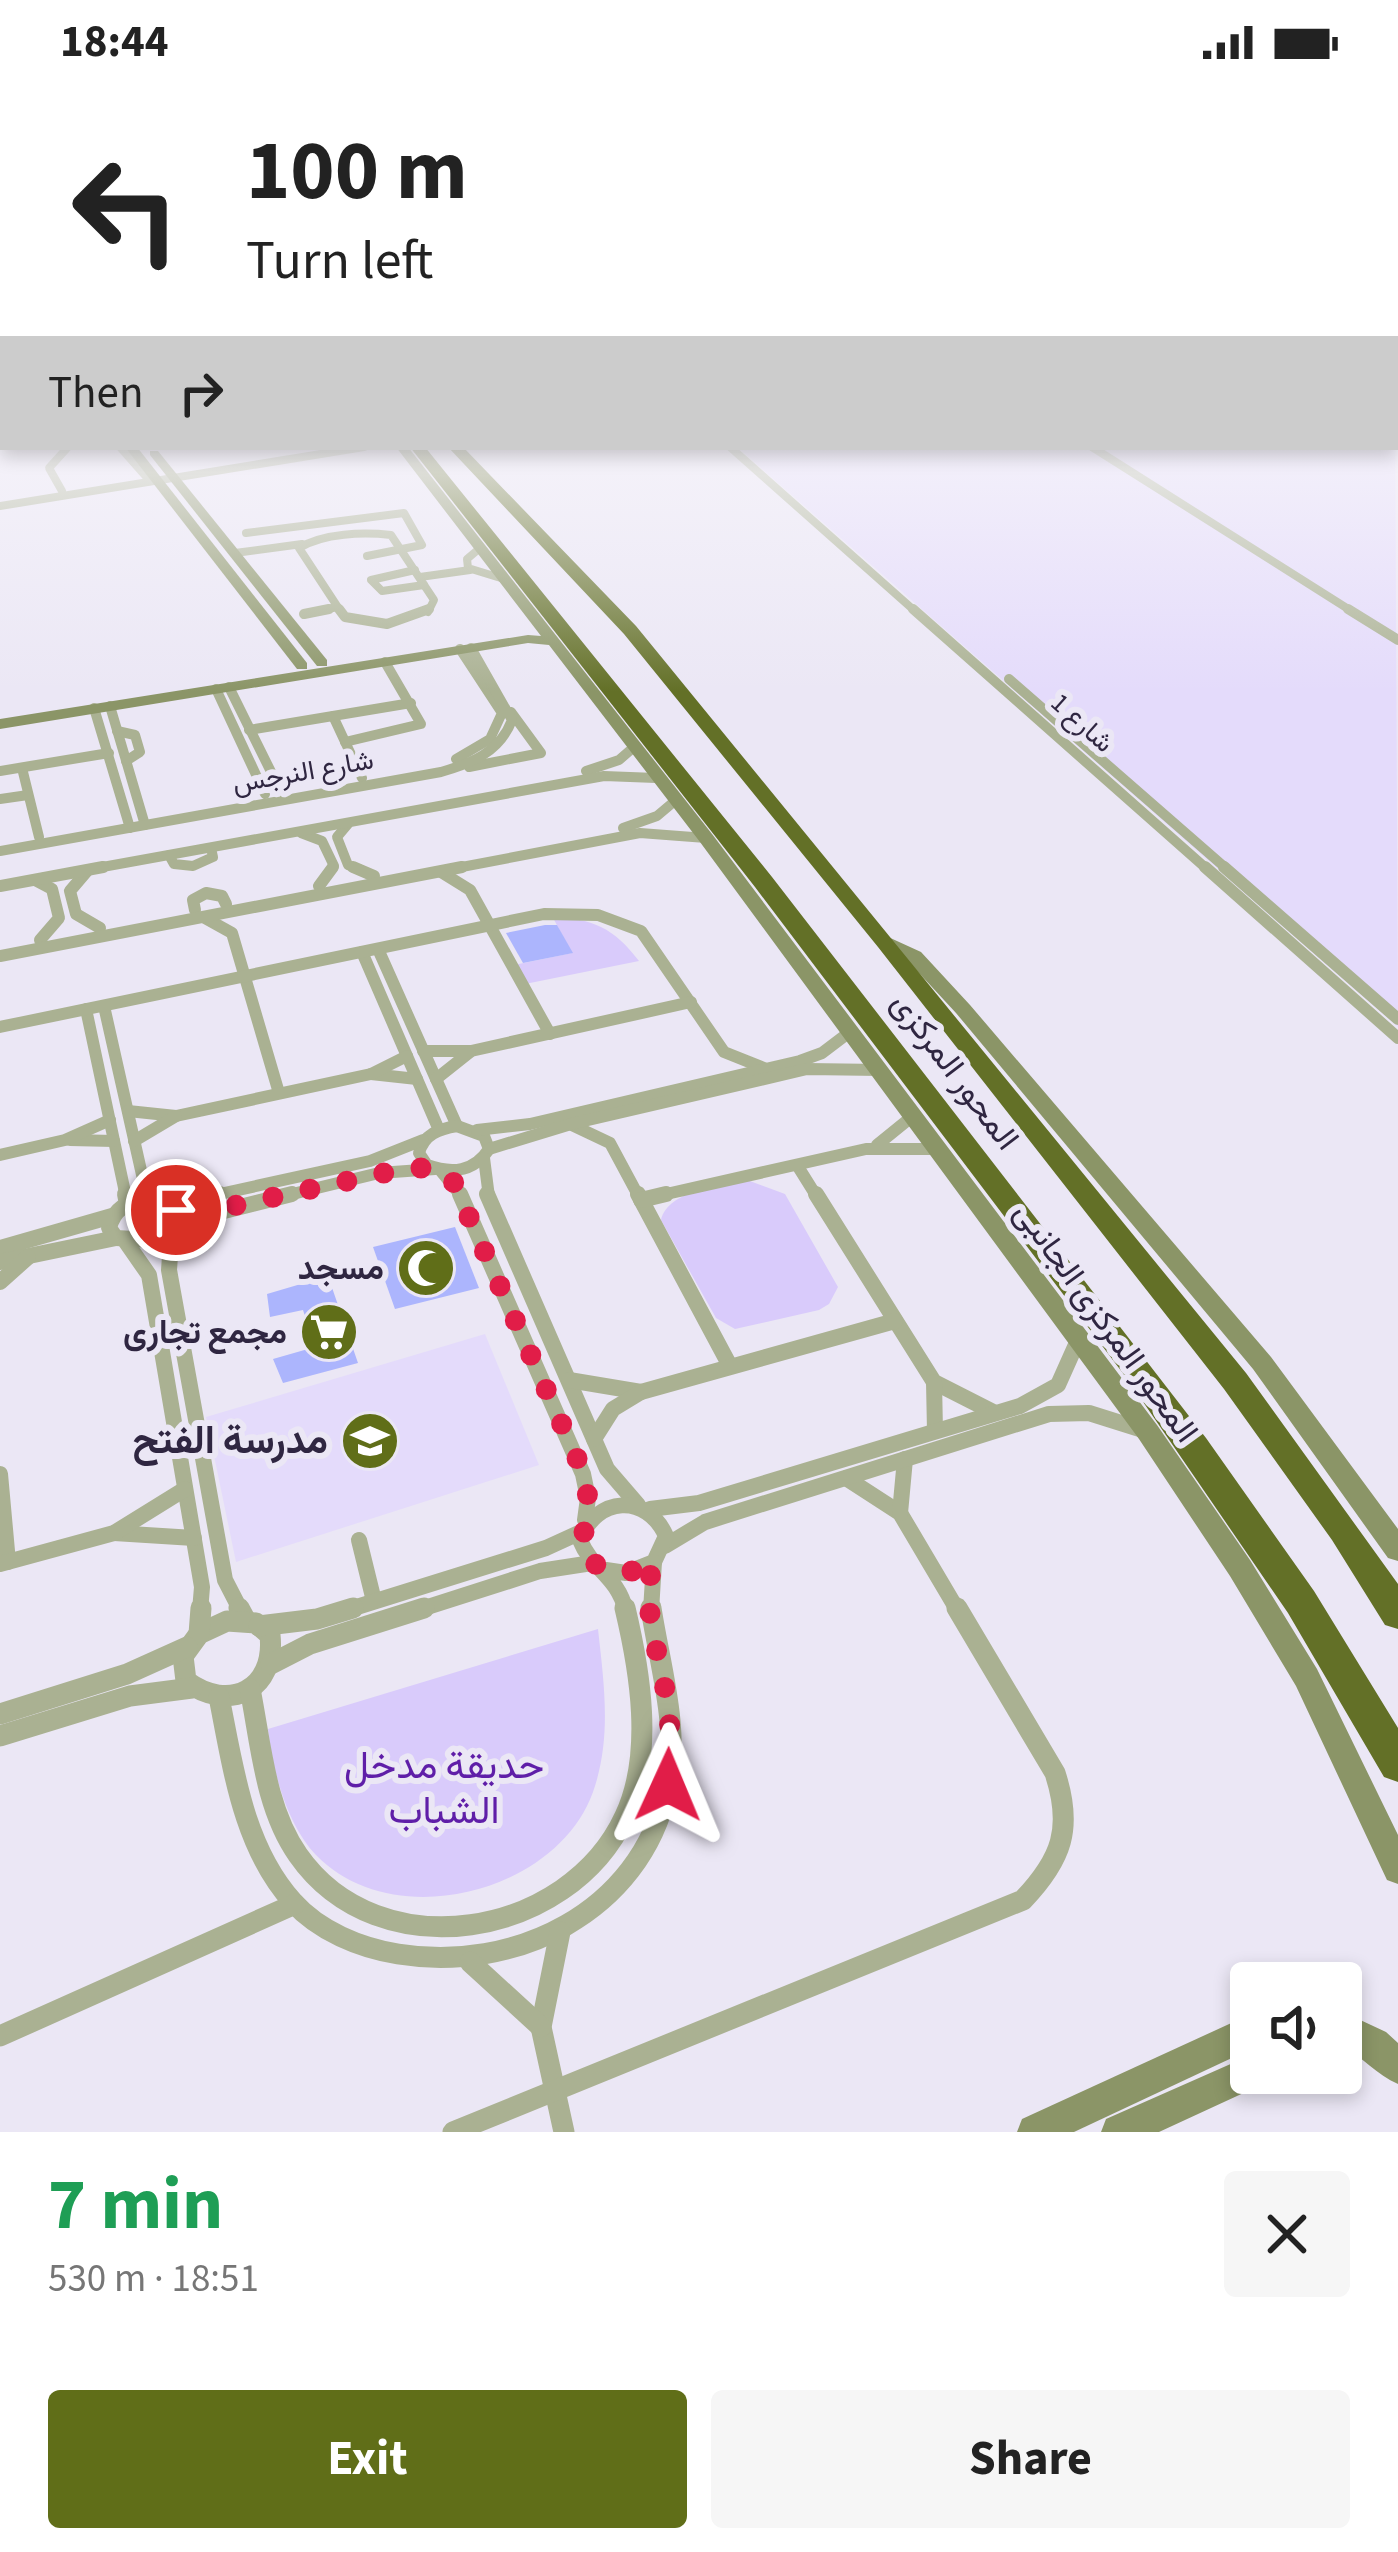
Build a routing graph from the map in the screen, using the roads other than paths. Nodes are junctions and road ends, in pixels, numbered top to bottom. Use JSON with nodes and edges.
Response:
{"nodes":[{"id":1,"x":179,"y":502,"type":"edge"},
{"id":2,"x":436,"y":502,"type":"edge"},
{"id":3,"x":459,"y":502,"type":"edge"},
{"id":4,"x":507,"y":502,"type":"edge"},
{"id":5,"x":799,"y":502,"type":"edge"},
{"id":6,"x":1180,"y":502,"type":"edge"},
{"id":7,"x":1188,"y":502,"type":"edge"},
{"id":8,"x":311,"y":522,"type":"junction"},
{"id":9,"x":246,"y":533,"type":"dead end"},
{"id":10,"x":321,"y":539,"type":"junction"},
{"id":11,"x":302,"y":544,"type":"junction"},
{"id":12,"x":404,"y":550,"type":"junction"},
{"id":13,"x":367,"y":556,"type":"dead end"},
{"id":14,"x":472,"y":561,"type":"junction"},
{"id":15,"x":238,"y":568,"type":"junction"},
{"id":16,"x":419,"y":577,"type":"junction"},
{"id":17,"x":337,"y":607,"type":"junction"},
{"id":18,"x":304,"y":614,"type":"dead end"},
{"id":19,"x":537,"y":620,"type":"junction"},
{"id":20,"x":953,"y":635,"type":"junction"},
{"id":21,"x":1398,"y":636,"type":"edge"},
{"id":22,"x":509,"y":637,"type":"junction"},
{"id":23,"x":552,"y":641,"type":"junction"},
{"id":24,"x":466,"y":649,"type":"junction"},
{"id":25,"x":385,"y":662,"type":"junction"},
{"id":26,"x":322,"y":663,"type":"junction"},
{"id":27,"x":302,"y":666,"type":"junction"},
{"id":28,"x":222,"y":688,"type":"junction"},
{"id":29,"x":411,"y":703,"type":"junction"},
{"id":30,"x":102,"y":707,"type":"junction"},
{"id":31,"x":511,"y":712,"type":"junction"},
{"id":32,"x":33,"y":714,"type":"junction"},
{"id":33,"x":333,"y":716,"type":"junction"},
{"id":34,"x":0,"y":719,"type":"edge"},
{"id":35,"x":249,"y":730,"type":"junction"},
{"id":36,"x":345,"y":742,"type":"junction"},
{"id":37,"x":634,"y":747,"type":"junction"},
{"id":38,"x":110,"y":753,"type":"junction"},
{"id":39,"x":22,"y":767,"type":"junction"},
{"id":40,"x":0,"y":771,"type":"edge"},
{"id":41,"x":441,"y":772,"type":"junction"},
{"id":42,"x":362,"y":778,"type":"junction"},
{"id":43,"x":656,"y":778,"type":"junction"},
{"id":44,"x":281,"y":792,"type":"junction"},
{"id":45,"x":265,"y":794,"type":"junction"},
{"id":46,"x":28,"y":795,"type":"junction"},
{"id":47,"x":0,"y":799,"type":"edge"},
{"id":48,"x":676,"y":800,"type":"junction"},
{"id":49,"x":144,"y":821,"type":"junction"},
{"id":50,"x":352,"y":822,"type":"junction"},
{"id":51,"x":129,"y":824,"type":"junction"},
{"id":52,"x":296,"y":832,"type":"junction"},
{"id":53,"x":39,"y":837,"type":"junction"},
{"id":54,"x":706,"y":838,"type":"junction"},
{"id":55,"x":0,"y":847,"type":"edge"},
{"id":56,"x":478,"y":860,"type":"junction"},
{"id":57,"x":89,"y":870,"type":"junction"},
{"id":58,"x":439,"y":872,"type":"junction"},
{"id":59,"x":33,"y":876,"type":"junction"},
{"id":60,"x":374,"y":876,"type":"junction"},
{"id":61,"x":0,"y":882,"type":"edge"},
{"id":62,"x":319,"y":886,"type":"junction"},
{"id":63,"x":470,"y":890,"type":"junction"},
{"id":64,"x":243,"y":905,"type":"junction"},
{"id":65,"x":199,"y":914,"type":"junction"},
{"id":66,"x":490,"y":926,"type":"junction"},
{"id":67,"x":100,"y":928,"type":"junction"},
{"id":68,"x":789,"y":931,"type":"junction"},
{"id":69,"x":232,"y":933,"type":"junction"},
{"id":70,"x":40,"y":940,"type":"junction"},
{"id":71,"x":886,"y":942,"type":"junction"},
{"id":72,"x":370,"y":951,"type":"junction"},
{"id":73,"x":0,"y":952,"type":"edge"},
{"id":74,"x":245,"y":976,"type":"junction"},
{"id":75,"x":691,"y":1002,"type":"junction"},
{"id":76,"x":104,"y":1006,"type":"junction"},
{"id":77,"x":86,"y":1009,"type":"junction"},
{"id":78,"x":1398,"y":1019,"type":"edge"},
{"id":79,"x":0,"y":1027,"type":"edge"},
{"id":80,"x":851,"y":1030,"type":"junction"},
{"id":81,"x":550,"y":1034,"type":"junction"},
{"id":82,"x":1398,"y":1038,"type":"edge"},
{"id":83,"x":423,"y":1051,"type":"junction"},
{"id":84,"x":471,"y":1051,"type":"junction"},
{"id":85,"x":724,"y":1052,"type":"junction"},
{"id":86,"x":407,"y":1056,"type":"junction"},
{"id":87,"x":764,"y":1068,"type":"junction"},
{"id":88,"x":881,"y":1070,"type":"junction"},
{"id":89,"x":370,"y":1074,"type":"junction"},
{"id":90,"x":417,"y":1078,"type":"junction"},
{"id":91,"x":436,"y":1079,"type":"junction"},
{"id":92,"x":715,"y":1079,"type":"junction"},
{"id":93,"x":279,"y":1094,"type":"junction"},
{"id":94,"x":128,"y":1112,"type":"junction"},
{"id":95,"x":620,"y":1113,"type":"junction"},
{"id":96,"x":176,"y":1115,"type":"junction"},
{"id":97,"x":914,"y":1115,"type":"junction"},
{"id":98,"x":110,"y":1120,"type":"junction"},
{"id":99,"x":571,"y":1124,"type":"junction"},
{"id":100,"x":457,"y":1126,"type":"junction"},
{"id":101,"x":439,"y":1130,"type":"junction"},
{"id":102,"x":477,"y":1130,"type":"junction"},
{"id":103,"x":65,"y":1140,"type":"junction"},
{"id":104,"x":134,"y":1141,"type":"junction"},
{"id":105,"x":423,"y":1141,"type":"junction"},
{"id":106,"x":114,"y":1142,"type":"junction"},
{"id":107,"x":610,"y":1143,"type":"junction"},
{"id":108,"x":866,"y":1149,"type":"junction"},
{"id":109,"x":939,"y":1149,"type":"junction"},
{"id":110,"x":487,"y":1154,"type":"junction"},
{"id":111,"x":0,"y":1155,"type":"edge"},
{"id":112,"x":797,"y":1165,"type":"junction"},
{"id":113,"x":437,"y":1169,"type":"junction"},
{"id":114,"x":147,"y":1198,"type":"junction"},
{"id":115,"x":640,"y":1200,"type":"junction"},
{"id":116,"x":167,"y":1202,"type":"junction"},
{"id":117,"x":128,"y":1204,"type":"junction"},
{"id":118,"x":112,"y":1216,"type":"junction"},
{"id":119,"x":174,"y":1226,"type":"junction"},
{"id":120,"x":121,"y":1240,"type":"junction"},
{"id":121,"x":0,"y":1248,"type":"edge"},
{"id":122,"x":32,"y":1254,"type":"junction"},
{"id":123,"x":0,"y":1262,"type":"edge"},
{"id":124,"x":0,"y":1282,"type":"edge"},
{"id":125,"x":896,"y":1321,"type":"junction"},
{"id":126,"x":1079,"y":1338,"type":"junction"},
{"id":127,"x":730,"y":1366,"type":"junction"},
{"id":128,"x":569,"y":1381,"type":"junction"},
{"id":129,"x":934,"y":1382,"type":"junction"},
{"id":130,"x":641,"y":1392,"type":"junction"},
{"id":131,"x":995,"y":1413,"type":"junction"},
{"id":132,"x":935,"y":1431,"type":"junction"},
{"id":133,"x":1148,"y":1432,"type":"junction"},
{"id":134,"x":594,"y":1439,"type":"junction"},
{"id":135,"x":905,"y":1459,"type":"junction"},
{"id":136,"x":0,"y":1474,"type":"edge"},
{"id":137,"x":845,"y":1478,"type":"junction"},
{"id":138,"x":185,"y":1489,"type":"junction"},
{"id":139,"x":643,"y":1507,"type":"junction"},
{"id":140,"x":900,"y":1513,"type":"junction"},
{"id":141,"x":583,"y":1528,"type":"junction"},
{"id":142,"x":113,"y":1532,"type":"junction"},
{"id":143,"x":194,"y":1538,"type":"junction"},
{"id":144,"x":359,"y":1540,"type":"dead end"},
{"id":145,"x":1398,"y":1550,"type":"edge"},
{"id":146,"x":659,"y":1554,"type":"junction"},
{"id":147,"x":4,"y":1563,"type":"edge"},
{"id":148,"x":599,"y":1567,"type":"junction"},
{"id":149,"x":374,"y":1601,"type":"junction"},
{"id":150,"x":1398,"y":1614,"type":"edge"},
{"id":151,"x":253,"y":1624,"type":"junction"},
{"id":152,"x":193,"y":1641,"type":"junction"},
{"id":153,"x":271,"y":1664,"type":"junction"},
{"id":154,"x":192,"y":1688,"type":"junction"},
{"id":155,"x":250,"y":1689,"type":"junction"},
{"id":156,"x":219,"y":1697,"type":"junction"},
{"id":157,"x":0,"y":1714,"type":"edge"},
{"id":158,"x":0,"y":1736,"type":"edge"},
{"id":159,"x":1398,"y":1764,"type":"edge"},
{"id":160,"x":287,"y":1839,"type":"junction"},
{"id":161,"x":262,"y":1855,"type":"junction"},
{"id":162,"x":1398,"y":1869,"type":"edge"},
{"id":163,"x":295,"y":1904,"type":"junction"},
{"id":164,"x":560,"y":1932,"type":"junction"},
{"id":165,"x":470,"y":1962,"type":"junction"},
{"id":166,"x":541,"y":2027,"type":"junction"},
{"id":167,"x":0,"y":2036,"type":"edge"},
{"id":168,"x":1362,"y":2038,"type":"edge"},
{"id":169,"x":1230,"y":2041,"type":"edge"},
{"id":170,"x":1397,"y":2066,"type":"edge"},
{"id":171,"x":1230,"y":2082,"type":"edge"},
{"id":172,"x":555,"y":2091,"type":"junction"},
{"id":173,"x":453,"y":2132,"type":"edge"},
{"id":174,"x":564,"y":2132,"type":"edge"},
{"id":175,"x":1036,"y":2132,"type":"edge"},
{"id":176,"x":1119,"y":2132,"type":"edge"}],
"edges":[{"from":1,"to":15,"type":"main road"},
{"from":2,"to":14,"type":"main road","name":"المحور المركزى الجانبى"},
{"from":3,"to":68,"type":"highway","name":"المحور المركزى"},
{"from":4,"to":71,"type":"highway","name":"المحور المركزى"},
{"from":5,"to":20,"type":"street","name":"شارع 1"},
{"from":6,"to":21,"type":"street"},
{"from":7,"to":21,"type":"street"},
{"from":8,"to":9,"type":"street"},
{"from":8,"to":10,"type":"street"},
{"from":8,"to":12,"type":"street"},
{"from":10,"to":11,"type":"street"},
{"from":10,"to":12,"type":"street"},
{"from":11,"to":15,"type":"street"},
{"from":11,"to":17,"type":"street"},
{"from":12,"to":13,"type":"street"},
{"from":12,"to":16,"type":"street"},
{"from":14,"to":16,"type":"street"},
{"from":14,"to":19,"type":"main road","name":"المحور المركزى الجانبى"},
{"from":15,"to":26,"type":"main road"},
{"from":15,"to":27,"type":"main road"},
{"from":16,"to":17,"type":"street"},
{"from":17,"to":18,"type":"street"},
{"from":19,"to":22,"type":"main road"},
{"from":19,"to":23,"type":"main road","name":"المحور المركزى الجانبى"},
{"from":20,"to":78,"type":"street","name":"شارع 1"},
{"from":20,"to":82,"type":"street","name":"شارع 1"},
{"from":22,"to":23,"type":"main road"},
{"from":22,"to":24,"type":"main road"},
{"from":22,"to":26,"type":"main road"},
{"from":23,"to":37,"type":"main road","name":"المحور المركزى الجانبى"},
{"from":24,"to":25,"type":"main road"},
{"from":24,"to":31,"type":"street"},
{"from":24,"to":42,"type":"street","name":"شارع النرجس"},
{"from":25,"to":28,"type":"main road"},
{"from":25,"to":29,"type":"street"},
{"from":26,"to":27,"type":"main road"},
{"from":27,"to":32,"type":"main road"},
{"from":28,"to":30,"type":"main road"},
{"from":28,"to":35,"type":"street"},
{"from":28,"to":45,"type":"street"},
{"from":29,"to":33,"type":"street"},
{"from":29,"to":36,"type":"street"},
{"from":30,"to":32,"type":"main road"},
{"from":30,"to":38,"type":"street"},
{"from":30,"to":49,"type":"street"},
{"from":31,"to":41,"type":"street","name":"شارع النرجس"},
{"from":31,"to":41,"type":"street"},
{"from":32,"to":34,"type":"main road"},
{"from":33,"to":35,"type":"street"},
{"from":33,"to":36,"type":"street"},
{"from":35,"to":44,"type":"street"},
{"from":36,"to":42,"type":"street"},
{"from":37,"to":43,"type":"main road","name":"المحور المركزى الجانبى"},
{"from":37,"to":59,"type":"street"},
{"from":38,"to":39,"type":"street"},
{"from":38,"to":51,"type":"street"},
{"from":39,"to":40,"type":"street"},
{"from":39,"to":46,"type":"street"},
{"from":41,"to":49,"type":"street","name":"شارع النرجس"},
{"from":42,"to":44,"type":"street","name":"شارع النرجس"},
{"from":43,"to":48,"type":"main road","name":"المحور المركزى الجانبى"},
{"from":43,"to":50,"type":"street"},
{"from":44,"to":45,"type":"street","name":"شارع النرجس"},
{"from":45,"to":49,"type":"street","name":"شارع النرجس"},
{"from":46,"to":47,"type":"street"},
{"from":46,"to":53,"type":"street"},
{"from":48,"to":54,"type":"main road","name":"المحور المركزى الجانبى"},
{"from":48,"to":56,"type":"street"},
{"from":49,"to":51,"type":"street","name":"شارع النرجس"},
{"from":50,"to":52,"type":"street"},
{"from":50,"to":60,"type":"street"},
{"from":51,"to":53,"type":"street","name":"شارع النرجس"},
{"from":51,"to":55,"type":"street","name":"شارع النرجس"},
{"from":52,"to":57,"type":"street"},
{"from":52,"to":62,"type":"street"},
{"from":53,"to":55,"type":"street","name":"شارع النرجس"},
{"from":54,"to":56,"type":"street"},
{"from":54,"to":68,"type":"main road","name":"المحور المركزى الجانبى"},
{"from":56,"to":58,"type":"street"},
{"from":56,"to":60,"type":"street"},
{"from":56,"to":63,"type":"street"},
{"from":57,"to":59,"type":"street"},
{"from":57,"to":67,"type":"street"},
{"from":58,"to":63,"type":"street"},
{"from":58,"to":64,"type":"street"},
{"from":59,"to":61,"type":"street"},
{"from":59,"to":70,"type":"street"},
{"from":60,"to":62,"type":"street"},
{"from":62,"to":64,"type":"street"},
{"from":63,"to":66,"type":"street"},
{"from":64,"to":65,"type":"street"},
{"from":64,"to":65,"type":"street"},
{"from":64,"to":69,"type":"street"},
{"from":65,"to":67,"type":"street"},
{"from":65,"to":69,"type":"street"},
{"from":65,"to":73,"type":"street"},
{"from":66,"to":72,"type":"street"},
{"from":66,"to":75,"type":"street"},
{"from":66,"to":81,"type":"street"},
{"from":67,"to":70,"type":"street"},
{"from":68,"to":80,"type":"main road","name":"المحور المركزى الجانبى"},
{"from":68,"to":159,"type":"highway","name":"المحور المركزى"},
{"from":69,"to":74,"type":"street"},
{"from":70,"to":73,"type":"street"},
{"from":71,"to":145,"type":"main road"},
{"from":71,"to":150,"type":"highway","name":"المحور المركزى"},
{"from":72,"to":74,"type":"street"},
{"from":72,"to":83,"type":"street"},
{"from":72,"to":86,"type":"street"},
{"from":74,"to":76,"type":"street"},
{"from":74,"to":93,"type":"street"},
{"from":75,"to":81,"type":"street"},
{"from":75,"to":85,"type":"street"},
{"from":76,"to":77,"type":"street"},
{"from":76,"to":94,"type":"street"},
{"from":77,"to":79,"type":"street"},
{"from":77,"to":98,"type":"street"},
{"from":80,"to":87,"type":"street"},
{"from":80,"to":88,"type":"main road","name":"المحور المركزى الجانبى"},
{"from":81,"to":84,"type":"street"},
{"from":83,"to":84,"type":"street"},
{"from":83,"to":91,"type":"street"},
{"from":84,"to":91,"type":"street"},
{"from":85,"to":87,"type":"street"},
{"from":85,"to":92,"type":"street"},
{"from":86,"to":89,"type":"street"},
{"from":86,"to":90,"type":"street"},
{"from":87,"to":92,"type":"street"},
{"from":88,"to":95,"type":"street"},
{"from":88,"to":97,"type":"main road","name":"المحور المركزى الجانبى"},
{"from":89,"to":90,"type":"street"},
{"from":89,"to":93,"type":"street"},
{"from":90,"to":101,"type":"street"},
{"from":91,"to":100,"type":"street"},
{"from":92,"to":102,"type":"street"},
{"from":93,"to":96,"type":"street"},
{"from":94,"to":96,"type":"street"},
{"from":94,"to":104,"type":"street"},
{"from":95,"to":99,"type":"street"},
{"from":95,"to":107,"type":"street"},
{"from":96,"to":104,"type":"street"},
{"from":97,"to":108,"type":"street"},
{"from":97,"to":109,"type":"main road","name":"المحور المركزى الجانبى"},
{"from":98,"to":103,"type":"street"},
{"from":98,"to":106,"type":"street"},
{"from":99,"to":107,"type":"street"},
{"from":99,"to":110,"type":"street"},
{"from":100,"to":101,"type":"street"},
{"from":100,"to":102,"type":"street"},
{"from":101,"to":105,"type":"street"},
{"from":102,"to":110,"type":"street"},
{"from":103,"to":106,"type":"street"},
{"from":103,"to":111,"type":"street"},
{"from":104,"to":114,"type":"street"},
{"from":105,"to":113,"type":"street"},
{"from":105,"to":116,"type":"street"},
{"from":106,"to":117,"type":"street"},
{"from":107,"to":115,"type":"street"},
{"from":108,"to":109,"type":"street"},
{"from":108,"to":112,"type":"street"},
{"from":109,"to":126,"type":"main road","name":"المحور المركزى الجانبى"},
{"from":110,"to":113,"type":"street"},
{"from":110,"to":128,"type":"street"},
{"from":112,"to":115,"type":"street"},
{"from":112,"to":125,"type":"street"},
{"from":113,"to":119,"type":"street"},
{"from":113,"to":141,"type":"street"},
{"from":114,"to":116,"type":"street"},
{"from":114,"to":117,"type":"street"},
{"from":115,"to":127,"type":"street"},
{"from":116,"to":119,"type":"street"},
{"from":117,"to":118,"type":"street"},
{"from":118,"to":120,"type":"street"},
{"from":118,"to":121,"type":"street"},
{"from":119,"to":120,"type":"street"},
{"from":119,"to":151,"type":"street"},
{"from":120,"to":122,"type":"street"},
{"from":120,"to":138,"type":"street"},
{"from":122,"to":123,"type":"street"},
{"from":122,"to":124,"type":"street"},
{"from":125,"to":127,"type":"street"},
{"from":125,"to":129,"type":"street"},
{"from":126,"to":131,"type":"street"},
{"from":126,"to":133,"type":"main road","name":"المحور المركزى الجانبى"},
{"from":127,"to":130,"type":"street"},
{"from":128,"to":130,"type":"street"},
{"from":128,"to":134,"type":"street"},
{"from":129,"to":131,"type":"street"},
{"from":129,"to":132,"type":"street"},
{"from":130,"to":134,"type":"street"},
{"from":131,"to":132,"type":"street"},
{"from":132,"to":139,"type":"street"},
{"from":133,"to":135,"type":"street"},
{"from":133,"to":162,"type":"main road","name":"المحور المركزى الجانبى"},
{"from":134,"to":139,"type":"street"},
{"from":135,"to":137,"type":"street"},
{"from":135,"to":140,"type":"street"},
{"from":136,"to":147,"type":"street"},
{"from":137,"to":140,"type":"street"},
{"from":137,"to":146,"type":"street"},
{"from":138,"to":142,"type":"street"},
{"from":138,"to":143,"type":"street"},
{"from":139,"to":141,"type":"street"},
{"from":139,"to":146,"type":"street"},
{"from":140,"to":172,"type":"street"},
{"from":141,"to":148,"type":"street"},
{"from":141,"to":149,"type":"street"},
{"from":142,"to":143,"type":"street"},
{"from":142,"to":147,"type":"street"},
{"from":143,"to":152,"type":"street"},
{"from":144,"to":149,"type":"street"},
{"from":146,"to":148,"type":"street"},
{"from":146,"to":164,"type":"street"},
{"from":148,"to":153,"type":"street"},
{"from":148,"to":160,"type":"street"},
{"from":149,"to":151,"type":"street"},
{"from":151,"to":152,"type":"street"},
{"from":151,"to":153,"type":"street"},
{"from":152,"to":154,"type":"street"},
{"from":152,"to":157,"type":"street"},
{"from":153,"to":155,"type":"street"},
{"from":154,"to":156,"type":"street"},
{"from":154,"to":158,"type":"street"},
{"from":155,"to":156,"type":"street"},
{"from":155,"to":160,"type":"street"},
{"from":156,"to":161,"type":"street"},
{"from":160,"to":161,"type":"street"},
{"from":161,"to":163,"type":"street"},
{"from":163,"to":165,"type":"street"},
{"from":163,"to":167,"type":"street"},
{"from":164,"to":165,"type":"street"},
{"from":164,"to":166,"type":"street"},
{"from":165,"to":166,"type":"street"},
{"from":166,"to":172,"type":"street"},
{"from":168,"to":170,"type":"main road"},
{"from":169,"to":175,"type":"main road"},
{"from":171,"to":176,"type":"main road"},
{"from":172,"to":173,"type":"street"},
{"from":172,"to":174,"type":"street"}]}
